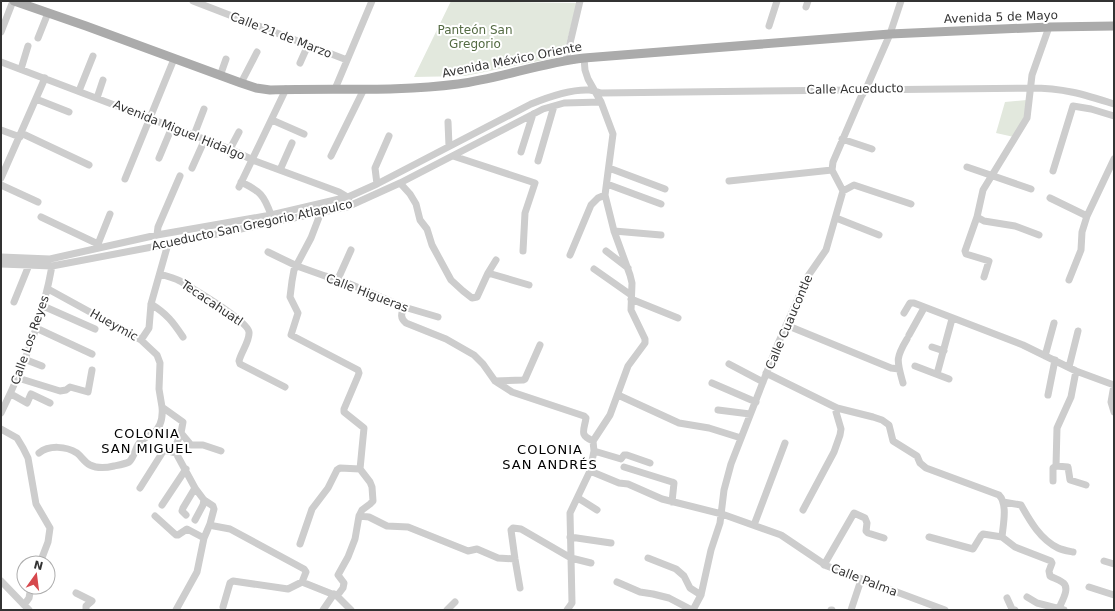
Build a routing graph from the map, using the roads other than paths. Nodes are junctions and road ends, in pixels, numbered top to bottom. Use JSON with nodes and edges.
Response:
{"nodes":[{"id":1,"x":14,"y":1,"type":"edge"},
{"id":2,"x":193,"y":1,"type":"edge"},
{"id":3,"x":372,"y":1,"type":"edge"},
{"id":4,"x":580,"y":1,"type":"edge"},
{"id":5,"x":778,"y":1,"type":"edge"},
{"id":6,"x":901,"y":1,"type":"edge"},
{"id":7,"x":48,"y":12,"type":"junction"},
{"id":8,"x":769,"y":26,"type":"dead end"},
{"id":9,"x":1114,"y":26,"type":"edge"},
{"id":10,"x":1049,"y":27,"type":"junction"},
{"id":11,"x":1,"y":32,"type":"edge"},
{"id":12,"x":890,"y":34,"type":"junction"},
{"id":13,"x":38,"y":38,"type":"dead end"},
{"id":14,"x":308,"y":45,"type":"junction"},
{"id":15,"x":28,"y":46,"type":"dead end"},
{"id":16,"x":257,"y":52,"type":"dead end"},
{"id":17,"x":93,"y":56,"type":"dead end"},
{"id":18,"x":584,"y":58,"type":"junction"},
{"id":19,"x":174,"y":59,"type":"junction"},
{"id":20,"x":226,"y":59,"type":"dead end"},
{"id":21,"x":346,"y":60,"type":"junction"},
{"id":22,"x":566,"y":60,"type":"junction"},
{"id":23,"x":1,"y":62,"type":"edge"},
{"id":24,"x":300,"y":63,"type":"dead end"},
{"id":25,"x":21,"y":69,"type":"junction"},
{"id":26,"x":220,"y":76,"type":"junction"},
{"id":27,"x":46,"y":78,"type":"junction"},
{"id":28,"x":103,"y":80,"type":"dead end"},
{"id":29,"x":242,"y":83,"type":"junction"},
{"id":30,"x":1030,"y":88,"type":"junction"},
{"id":31,"x":286,"y":89,"type":"junction"},
{"id":32,"x":335,"y":89,"type":"junction"},
{"id":33,"x":364,"y":89,"type":"junction"},
{"id":34,"x":866,"y":89,"type":"junction"},
{"id":35,"x":79,"y":91,"type":"junction"},
{"id":36,"x":595,"y":91,"type":"junction"},
{"id":37,"x":97,"y":98,"type":"junction"},
{"id":38,"x":36,"y":99,"type":"junction"},
{"id":39,"x":601,"y":102,"type":"junction"},
{"id":40,"x":1114,"y":104,"type":"edge"},
{"id":41,"x":554,"y":106,"type":"junction"},
{"id":42,"x":204,"y":109,"type":"dead end"},
{"id":43,"x":69,"y":112,"type":"dead end"},
{"id":44,"x":533,"y":114,"type":"junction"},
{"id":45,"x":1114,"y":116,"type":"edge"},
{"id":46,"x":150,"y":119,"type":"junction"},
{"id":47,"x":272,"y":120,"type":"junction"},
{"id":48,"x":448,"y":122,"type":"dead end"},
{"id":49,"x":172,"y":127,"type":"junction"},
{"id":50,"x":1,"y":130,"type":"edge"},
{"id":51,"x":239,"y":132,"type":"dead end"},
{"id":52,"x":304,"y":134,"type":"dead end"},
{"id":53,"x":20,"y":135,"type":"junction"},
{"id":54,"x":194,"y":135,"type":"junction"},
{"id":55,"x":389,"y":136,"type":"dead end"},
{"id":56,"x":842,"y":139,"type":"junction"},
{"id":57,"x":204,"y":140,"type":"junction"},
{"id":58,"x":292,"y":143,"type":"dead end"},
{"id":59,"x":449,"y":146,"type":"junction"},
{"id":60,"x":230,"y":149,"type":"junction"},
{"id":61,"x":872,"y":149,"type":"dead end"},
{"id":62,"x":521,"y":152,"type":"dead end"},
{"id":63,"x":331,"y":156,"type":"dead end"},
{"id":64,"x":453,"y":156,"type":"junction"},
{"id":65,"x":159,"y":158,"type":"dead end"},
{"id":66,"x":252,"y":159,"type":"junction"},
{"id":67,"x":1114,"y":159,"type":"edge"},
{"id":68,"x":538,"y":161,"type":"dead end"},
{"id":69,"x":89,"y":165,"type":"dead end"},
{"id":70,"x":967,"y":167,"type":"dead end"},
{"id":71,"x":192,"y":168,"type":"dead end"},
{"id":72,"x":609,"y":168,"type":"junction"},
{"id":73,"x":280,"y":170,"type":"junction"},
{"id":74,"x":832,"y":170,"type":"junction"},
{"id":75,"x":1053,"y":171,"type":"dead end"},
{"id":76,"x":180,"y":176,"type":"dead end"},
{"id":77,"x":993,"y":176,"type":"junction"},
{"id":78,"x":1,"y":178,"type":"edge"},
{"id":79,"x":125,"y":179,"type":"dead end"},
{"id":80,"x":729,"y":181,"type":"dead end"},
{"id":81,"x":400,"y":183,"type":"junction"},
{"id":82,"x":377,"y":184,"type":"junction"},
{"id":83,"x":607,"y":184,"type":"junction"},
{"id":84,"x":1,"y":185,"type":"edge"},
{"id":85,"x":665,"y":189,"type":"dead end"},
{"id":86,"x":1031,"y":189,"type":"dead end"},
{"id":87,"x":843,"y":191,"type":"junction"},
{"id":88,"x":605,"y":195,"type":"junction"},
{"id":89,"x":348,"y":197,"type":"junction"},
{"id":90,"x":1050,"y":198,"type":"dead end"},
{"id":91,"x":38,"y":202,"type":"dead end"},
{"id":92,"x":354,"y":204,"type":"junction"},
{"id":93,"x":661,"y":204,"type":"dead end"},
{"id":94,"x":911,"y":204,"type":"dead end"},
{"id":95,"x":321,"y":212,"type":"junction"},
{"id":96,"x":110,"y":214,"type":"dead end"},
{"id":97,"x":271,"y":215,"type":"junction"},
{"id":98,"x":1088,"y":216,"type":"junction"},
{"id":99,"x":41,"y":217,"type":"dead end"},
{"id":100,"x":977,"y":217,"type":"junction"},
{"id":101,"x":836,"y":218,"type":"junction"},
{"id":102,"x":614,"y":231,"type":"junction"},
{"id":103,"x":661,"y":234,"type":"dead end"},
{"id":104,"x":157,"y":235,"type":"junction"},
{"id":105,"x":879,"y":235,"type":"dead end"},
{"id":106,"x":1039,"y":235,"type":"dead end"},
{"id":107,"x":168,"y":244,"type":"junction"},
{"id":108,"x":99,"y":246,"type":"junction"},
{"id":109,"x":351,"y":250,"type":"dead end"},
{"id":110,"x":523,"y":251,"type":"dead end"},
{"id":111,"x":606,"y":251,"type":"dead end"},
{"id":112,"x":268,"y":252,"type":"dead end"},
{"id":113,"x":570,"y":255,"type":"dead end"},
{"id":114,"x":1,"y":257,"type":"edge"},
{"id":115,"x":496,"y":260,"type":"dead end"},
{"id":116,"x":1,"y":264,"type":"edge"},
{"id":117,"x":29,"y":265,"type":"junction"},
{"id":118,"x":52,"y":266,"type":"junction"},
{"id":119,"x":297,"y":266,"type":"junction"},
{"id":120,"x":594,"y":269,"type":"dead end"},
{"id":121,"x":628,"y":269,"type":"junction"},
{"id":122,"x":488,"y":273,"type":"junction"},
{"id":123,"x":160,"y":274,"type":"junction"},
{"id":124,"x":984,"y":277,"type":"dead end"},
{"id":125,"x":338,"y":279,"type":"junction"},
{"id":126,"x":1069,"y":280,"type":"dead end"},
{"id":127,"x":529,"y":285,"type":"dead end"},
{"id":128,"x":48,"y":289,"type":"junction"},
{"id":129,"x":631,"y":297,"type":"junction"},
{"id":130,"x":14,"y":302,"type":"dead end"},
{"id":131,"x":151,"y":304,"type":"junction"},
{"id":132,"x":43,"y":306,"type":"junction"},
{"id":133,"x":404,"y":307,"type":"junction"},
{"id":134,"x":924,"y":308,"type":"junction"},
{"id":135,"x":904,"y":313,"type":"dead end"},
{"id":136,"x":438,"y":317,"type":"dead end"},
{"id":137,"x":678,"y":318,"type":"dead end"},
{"id":138,"x":952,"y":319,"type":"junction"},
{"id":139,"x":1054,"y":323,"type":"dead end"},
{"id":140,"x":786,"y":324,"type":"junction"},
{"id":141,"x":36,"y":328,"type":"junction"},
{"id":142,"x":95,"y":329,"type":"dead end"},
{"id":143,"x":1078,"y":331,"type":"dead end"},
{"id":144,"x":183,"y":337,"type":"dead end"},
{"id":145,"x":141,"y":340,"type":"junction"},
{"id":146,"x":540,"y":345,"type":"dead end"},
{"id":147,"x":932,"y":347,"type":"dead end"},
{"id":148,"x":944,"y":351,"type":"junction"},
{"id":149,"x":92,"y":354,"type":"dead end"},
{"id":150,"x":1045,"y":356,"type":"junction"},
{"id":151,"x":24,"y":359,"type":"junction"},
{"id":152,"x":1055,"y":360,"type":"junction"},
{"id":153,"x":730,"y":364,"type":"dead end"},
{"id":154,"x":42,"y":366,"type":"dead end"},
{"id":155,"x":915,"y":366,"type":"dead end"},
{"id":156,"x":1069,"y":367,"type":"junction"},
{"id":157,"x":899,"y":369,"type":"junction"},
{"id":158,"x":92,"y":370,"type":"dead end"},
{"id":159,"x":1076,"y":371,"type":"junction"},
{"id":160,"x":766,"y":373,"type":"junction"},
{"id":161,"x":937,"y":374,"type":"junction"},
{"id":162,"x":18,"y":378,"type":"junction"},
{"id":163,"x":949,"y":379,"type":"dead end"},
{"id":164,"x":495,"y":381,"type":"junction"},
{"id":165,"x":763,"y":382,"type":"junction"},
{"id":166,"x":712,"y":383,"type":"dead end"},
{"id":167,"x":903,"y":383,"type":"dead end"},
{"id":168,"x":1114,"y":385,"type":"edge"},
{"id":169,"x":285,"y":387,"type":"dead end"},
{"id":170,"x":11,"y":394,"type":"junction"},
{"id":171,"x":1048,"y":394,"type":"dead end"},
{"id":172,"x":618,"y":395,"type":"junction"},
{"id":173,"x":756,"y":402,"type":"junction"},
{"id":174,"x":50,"y":403,"type":"dead end"},
{"id":175,"x":162,"y":407,"type":"junction"},
{"id":176,"x":837,"y":408,"type":"junction"},
{"id":177,"x":718,"y":410,"type":"dead end"},
{"id":178,"x":1114,"y":412,"type":"edge"},
{"id":179,"x":1,"y":413,"type":"edge"},
{"id":180,"x":750,"y":414,"type":"junction"},
{"id":181,"x":1,"y":429,"type":"edge"},
{"id":182,"x":181,"y":433,"type":"junction"},
{"id":183,"x":741,"y":438,"type":"junction"},
{"id":184,"x":593,"y":441,"type":"junction"},
{"id":185,"x":785,"y":443,"type":"dead end"},
{"id":186,"x":221,"y":451,"type":"dead end"},
{"id":187,"x":594,"y":451,"type":"junction"},
{"id":188,"x":39,"y":453,"type":"dead end"},
{"id":189,"x":176,"y":453,"type":"junction"},
{"id":190,"x":650,"y":463,"type":"dead end"},
{"id":191,"x":1056,"y":466,"type":"junction"},
{"id":192,"x":624,"y":467,"type":"dead end"},
{"id":193,"x":186,"y":469,"type":"junction"},
{"id":194,"x":360,"y":469,"type":"junction"},
{"id":195,"x":590,"y":472,"type":"junction"},
{"id":196,"x":1053,"y":481,"type":"dead end"},
{"id":197,"x":1086,"y":485,"type":"dead end"},
{"id":198,"x":140,"y":488,"type":"dead end"},
{"id":199,"x":195,"y":488,"type":"junction"},
{"id":200,"x":578,"y":498,"type":"junction"},
{"id":201,"x":204,"y":500,"type":"junction"},
{"id":202,"x":672,"y":502,"type":"junction"},
{"id":203,"x":1003,"y":502,"type":"junction"},
{"id":204,"x":162,"y":505,"type":"dead end"},
{"id":205,"x":597,"y":510,"type":"dead end"},
{"id":206,"x":802,"y":510,"type":"dead end"},
{"id":207,"x":722,"y":514,"type":"junction"},
{"id":208,"x":186,"y":515,"type":"dead end"},
{"id":209,"x":155,"y":516,"type":"dead end"},
{"id":210,"x":359,"y":516,"type":"junction"},
{"id":211,"x":195,"y":520,"type":"dead end"},
{"id":212,"x":210,"y":524,"type":"junction"},
{"id":213,"x":754,"y":525,"type":"junction"},
{"id":214,"x":570,"y":537,"type":"junction"},
{"id":215,"x":929,"y":537,"type":"dead end"},
{"id":216,"x":1002,"y":537,"type":"junction"},
{"id":217,"x":204,"y":538,"type":"junction"},
{"id":218,"x":884,"y":538,"type":"dead end"},
{"id":219,"x":611,"y":543,"type":"dead end"},
{"id":220,"x":300,"y":544,"type":"dead end"},
{"id":221,"x":1073,"y":552,"type":"dead end"},
{"id":222,"x":43,"y":555,"type":"edge"},
{"id":223,"x":571,"y":558,"type":"junction"},
{"id":224,"x":648,"y":558,"type":"dead end"},
{"id":225,"x":515,"y":559,"type":"junction"},
{"id":226,"x":1104,"y":561,"type":"dead end"},
{"id":227,"x":591,"y":563,"type":"dead end"},
{"id":228,"x":1114,"y":564,"type":"edge"},
{"id":229,"x":824,"y":565,"type":"junction"},
{"id":230,"x":861,"y":580,"type":"junction"},
{"id":231,"x":1,"y":581,"type":"edge"},
{"id":232,"x":302,"y":582,"type":"junction"},
{"id":233,"x":617,"y":582,"type":"dead end"},
{"id":234,"x":1089,"y":587,"type":"dead end"},
{"id":235,"x":520,"y":588,"type":"dead end"},
{"id":236,"x":76,"y":593,"type":"dead end"},
{"id":237,"x":30,"y":595,"type":"edge"},
{"id":238,"x":336,"y":595,"type":"junction"},
{"id":239,"x":701,"y":595,"type":"junction"},
{"id":240,"x":1114,"y":595,"type":"edge"},
{"id":241,"x":1027,"y":597,"type":"dead end"},
{"id":242,"x":1007,"y":598,"type":"dead end"},
{"id":243,"x":455,"y":602,"type":"dead end"},
{"id":244,"x":223,"y":607,"type":"dead end"},
{"id":245,"x":926,"y":607,"type":"edge"},
{"id":246,"x":27,"y":608,"type":"edge"},
{"id":247,"x":1062,"y":609,"type":"edge"},
{"id":248,"x":86,"y":610,"type":"edge"},
{"id":249,"x":176,"y":610,"type":"edge"},
{"id":250,"x":323,"y":610,"type":"edge"},
{"id":251,"x":351,"y":610,"type":"edge"},
{"id":252,"x":447,"y":610,"type":"edge"},
{"id":253,"x":567,"y":610,"type":"edge"},
{"id":254,"x":692,"y":610,"type":"edge"},
{"id":255,"x":851,"y":610,"type":"edge"},
{"id":256,"x":945,"y":610,"type":"edge"},
{"id":257,"x":1015,"y":610,"type":"edge"}],
"edges":[{"from":1,"to":7,"type":"main road","name":"Avenida México Oriente"},
{"from":1,"to":11,"type":"street"},
{"from":2,"to":14,"type":"street","name":"Calle 21 de Marzo"},
{"from":3,"to":21,"type":"street"},
{"from":4,"to":22,"type":"street"},
{"from":5,"to":8,"type":"street"},
{"from":6,"to":12,"type":"street"},
{"from":7,"to":13,"type":"street"},
{"from":7,"to":19,"type":"main road","name":"Avenida México Oriente"},
{"from":9,"to":10,"type":"main road","name":"Avenida 5 de Mayo"},
{"from":10,"to":12,"type":"main road","name":"Avenida 5 de Mayo"},
{"from":10,"to":30,"type":"street"},
{"from":12,"to":18,"type":"main road","name":"Avenida México Oriente"},
{"from":12,"to":34,"type":"street"},
{"from":14,"to":21,"type":"street","name":"Calle 21 de Marzo"},
{"from":14,"to":24,"type":"street"},
{"from":15,"to":25,"type":"street"},
{"from":16,"to":29,"type":"street"},
{"from":17,"to":35,"type":"street"},
{"from":18,"to":22,"type":"main road","name":"Avenida México Oriente"},
{"from":18,"to":36,"type":"street"},
{"from":19,"to":26,"type":"main road","name":"Avenida México Oriente"},
{"from":19,"to":46,"type":"street"},
{"from":20,"to":26,"type":"street"},
{"from":21,"to":32,"type":"street"},
{"from":22,"to":33,"type":"main road","name":"Avenida México Oriente"},
{"from":23,"to":25,"type":"street","name":"Avenida Miguel Hidalgo"},
{"from":25,"to":27,"type":"street","name":"Avenida Miguel Hidalgo"},
{"from":26,"to":29,"type":"main road","name":"Avenida México Oriente"},
{"from":27,"to":35,"type":"street","name":"Avenida Miguel Hidalgo"},
{"from":27,"to":38,"type":"street"},
{"from":28,"to":37,"type":"street"},
{"from":29,"to":31,"type":"main road","name":"Avenida México Oriente"},
{"from":30,"to":34,"type":"street","name":"Calle Acueducto"},
{"from":30,"to":40,"type":"street","name":"Calle Acueducto"},
{"from":30,"to":77,"type":"street"},
{"from":31,"to":32,"type":"main road","name":"Avenida México Oriente"},
{"from":31,"to":47,"type":"street"},
{"from":32,"to":33,"type":"main road","name":"Avenida México Oriente"},
{"from":33,"to":63,"type":"street"},
{"from":34,"to":36,"type":"street","name":"Calle Acueducto"},
{"from":34,"to":56,"type":"street"},
{"from":35,"to":37,"type":"street","name":"Avenida Miguel Hidalgo"},
{"from":36,"to":39,"type":"street"},
{"from":36,"to":59,"type":"street","name":"Acueducto San Gregorio Atlapulco"},
{"from":37,"to":46,"type":"street","name":"Avenida Miguel Hidalgo"},
{"from":38,"to":43,"type":"street"},
{"from":38,"to":53,"type":"street"},
{"from":39,"to":41,"type":"street","name":"Acueducto San Gregorio Atlapulco"},
{"from":39,"to":72,"type":"street"},
{"from":41,"to":44,"type":"street","name":"Acueducto San Gregorio Atlapulco"},
{"from":41,"to":68,"type":"street"},
{"from":42,"to":54,"type":"street"},
{"from":44,"to":62,"type":"street"},
{"from":44,"to":64,"type":"street","name":"Acueducto San Gregorio Atlapulco"},
{"from":45,"to":75,"type":"street"},
{"from":46,"to":49,"type":"street","name":"Avenida Miguel Hidalgo"},
{"from":46,"to":79,"type":"street"},
{"from":47,"to":52,"type":"street"},
{"from":47,"to":66,"type":"street"},
{"from":48,"to":59,"type":"street"},
{"from":49,"to":54,"type":"street","name":"Avenida Miguel Hidalgo"},
{"from":49,"to":65,"type":"street"},
{"from":50,"to":53,"type":"street"},
{"from":51,"to":60,"type":"street"},
{"from":53,"to":69,"type":"street"},
{"from":53,"to":78,"type":"street"},
{"from":54,"to":57,"type":"street","name":"Avenida Miguel Hidalgo"},
{"from":55,"to":82,"type":"street"},
{"from":56,"to":61,"type":"street"},
{"from":56,"to":74,"type":"street"},
{"from":57,"to":60,"type":"street","name":"Avenida Miguel Hidalgo"},
{"from":57,"to":71,"type":"street"},
{"from":58,"to":73,"type":"street"},
{"from":59,"to":82,"type":"street","name":"Acueducto San Gregorio Atlapulco"},
{"from":60,"to":66,"type":"street","name":"Avenida Miguel Hidalgo"},
{"from":64,"to":81,"type":"street","name":"Acueducto San Gregorio Atlapulco"},
{"from":64,"to":110,"type":"street"},
{"from":66,"to":73,"type":"street","name":"Avenida Miguel Hidalgo"},
{"from":66,"to":97,"type":"street"},
{"from":67,"to":98,"type":"street"},
{"from":70,"to":77,"type":"street"},
{"from":72,"to":83,"type":"street"},
{"from":72,"to":85,"type":"street"},
{"from":73,"to":89,"type":"street","name":"Avenida Miguel Hidalgo"},
{"from":74,"to":80,"type":"street"},
{"from":74,"to":87,"type":"street"},
{"from":76,"to":104,"type":"street"},
{"from":77,"to":86,"type":"street"},
{"from":77,"to":100,"type":"street"},
{"from":81,"to":92,"type":"street","name":"Acueducto San Gregorio Atlapulco"},
{"from":81,"to":122,"type":"street"},
{"from":82,"to":89,"type":"street","name":"Acueducto San Gregorio Atlapulco"},
{"from":83,"to":88,"type":"street"},
{"from":83,"to":93,"type":"street"},
{"from":84,"to":91,"type":"street"},
{"from":87,"to":94,"type":"street"},
{"from":87,"to":101,"type":"street","name":"Calle Cuaucontle"},
{"from":88,"to":102,"type":"street"},
{"from":88,"to":113,"type":"street"},
{"from":89,"to":92,"type":"street","name":"Avenida Miguel Hidalgo"},
{"from":89,"to":97,"type":"street","name":"Acueducto San Gregorio Atlapulco"},
{"from":90,"to":98,"type":"street"},
{"from":92,"to":95,"type":"street","name":"Acueducto San Gregorio Atlapulco"},
{"from":95,"to":107,"type":"street","name":"Acueducto San Gregorio Atlapulco"},
{"from":95,"to":119,"type":"street"},
{"from":96,"to":108,"type":"street"},
{"from":97,"to":104,"type":"street","name":"Acueducto San Gregorio Atlapulco"},
{"from":98,"to":126,"type":"street"},
{"from":99,"to":108,"type":"street"},
{"from":100,"to":106,"type":"street"},
{"from":100,"to":124,"type":"street"},
{"from":101,"to":105,"type":"street"},
{"from":101,"to":140,"type":"street","name":"Calle Cuaucontle"},
{"from":102,"to":103,"type":"street"},
{"from":102,"to":121,"type":"street"},
{"from":104,"to":108,"type":"street","name":"Acueducto San Gregorio Atlapulco"},
{"from":107,"to":118,"type":"street","name":"Acueducto San Gregorio Atlapulco"},
{"from":107,"to":123,"type":"street"},
{"from":108,"to":114,"type":"street","name":"Acueducto San Gregorio Atlapulco"},
{"from":109,"to":125,"type":"street"},
{"from":111,"to":121,"type":"street"},
{"from":112,"to":119,"type":"street","name":"Calle Higueras"},
{"from":115,"to":122,"type":"street"},
{"from":116,"to":117,"type":"street","name":"Acueducto San Gregorio Atlapulco"},
{"from":117,"to":118,"type":"street","name":"Acueducto San Gregorio Atlapulco"},
{"from":117,"to":130,"type":"street"},
{"from":118,"to":128,"type":"street","name":"Calle Los Reyes"},
{"from":119,"to":125,"type":"street","name":"Calle Higueras"},
{"from":119,"to":194,"type":"street"},
{"from":120,"to":129,"type":"street"},
{"from":121,"to":129,"type":"street"},
{"from":122,"to":127,"type":"street"},
{"from":123,"to":131,"type":"street"},
{"from":123,"to":169,"type":"street","name":"Tecacahuatl"},
{"from":125,"to":133,"type":"street","name":"Calle Higueras"},
{"from":128,"to":132,"type":"street","name":"Calle Los Reyes"},
{"from":128,"to":145,"type":"street","name":"Hueymic"},
{"from":129,"to":137,"type":"street"},
{"from":129,"to":172,"type":"street"},
{"from":131,"to":144,"type":"street"},
{"from":131,"to":145,"type":"street"},
{"from":132,"to":141,"type":"street","name":"Calle Los Reyes"},
{"from":132,"to":142,"type":"street"},
{"from":133,"to":136,"type":"street","name":"Calle Higueras"},
{"from":133,"to":164,"type":"street"},
{"from":134,"to":135,"type":"street"},
{"from":134,"to":138,"type":"street"},
{"from":134,"to":157,"type":"street"},
{"from":138,"to":148,"type":"street"},
{"from":138,"to":150,"type":"street"},
{"from":139,"to":150,"type":"street"},
{"from":140,"to":157,"type":"street"},
{"from":140,"to":160,"type":"street","name":"Calle Cuaucontle"},
{"from":141,"to":149,"type":"street"},
{"from":141,"to":151,"type":"street","name":"Calle Los Reyes"},
{"from":143,"to":156,"type":"street"},
{"from":145,"to":175,"type":"street","name":"Hueymic"},
{"from":146,"to":164,"type":"street"},
{"from":147,"to":148,"type":"street"},
{"from":148,"to":161,"type":"street"},
{"from":150,"to":152,"type":"street"},
{"from":151,"to":154,"type":"street"},
{"from":151,"to":162,"type":"street","name":"Calle Los Reyes"},
{"from":152,"to":156,"type":"street"},
{"from":152,"to":171,"type":"street"},
{"from":153,"to":165,"type":"street"},
{"from":155,"to":161,"type":"street"},
{"from":156,"to":159,"type":"street"},
{"from":157,"to":167,"type":"street"},
{"from":158,"to":162,"type":"street"},
{"from":159,"to":168,"type":"street"},
{"from":159,"to":191,"type":"street"},
{"from":160,"to":165,"type":"street","name":"Calle Cuaucontle"},
{"from":160,"to":176,"type":"street"},
{"from":161,"to":163,"type":"street"},
{"from":162,"to":170,"type":"street","name":"Calle Los Reyes"},
{"from":164,"to":184,"type":"street"},
{"from":165,"to":173,"type":"street","name":"Calle Cuaucontle"},
{"from":166,"to":173,"type":"street"},
{"from":168,"to":178,"type":"street"},
{"from":170,"to":174,"type":"street"},
{"from":170,"to":179,"type":"street","name":"Calle Los Reyes"},
{"from":172,"to":183,"type":"street"},
{"from":172,"to":184,"type":"street"},
{"from":173,"to":180,"type":"street","name":"Calle Cuaucontle"},
{"from":175,"to":182,"type":"street"},
{"from":175,"to":188,"type":"street"},
{"from":176,"to":203,"type":"street"},
{"from":176,"to":206,"type":"street"},
{"from":177,"to":180,"type":"street"},
{"from":180,"to":183,"type":"street","name":"Calle Cuaucontle"},
{"from":181,"to":222,"type":"street"},
{"from":182,"to":186,"type":"street"},
{"from":182,"to":189,"type":"street"},
{"from":183,"to":207,"type":"street","name":"Calle Cuaucontle"},
{"from":184,"to":187,"type":"street"},
{"from":185,"to":213,"type":"street"},
{"from":187,"to":190,"type":"street"},
{"from":187,"to":195,"type":"street"},
{"from":189,"to":193,"type":"street"},
{"from":189,"to":198,"type":"street"},
{"from":191,"to":196,"type":"street"},
{"from":191,"to":197,"type":"street"},
{"from":192,"to":202,"type":"street"},
{"from":193,"to":199,"type":"street"},
{"from":193,"to":204,"type":"street"},
{"from":194,"to":210,"type":"street"},
{"from":194,"to":220,"type":"street"},
{"from":195,"to":200,"type":"street"},
{"from":195,"to":202,"type":"street","name":"Calle Palma"},
{"from":199,"to":201,"type":"street"},
{"from":199,"to":208,"type":"street"},
{"from":200,"to":205,"type":"street"},
{"from":200,"to":214,"type":"street"},
{"from":201,"to":211,"type":"street"},
{"from":201,"to":212,"type":"street"},
{"from":202,"to":207,"type":"street","name":"Calle Palma"},
{"from":203,"to":216,"type":"street"},
{"from":203,"to":221,"type":"street"},
{"from":207,"to":213,"type":"street","name":"Calle Palma"},
{"from":207,"to":239,"type":"street","name":"Calle Cuaucontle"},
{"from":209,"to":217,"type":"street"},
{"from":210,"to":225,"type":"street"},
{"from":210,"to":238,"type":"street"},
{"from":212,"to":217,"type":"street"},
{"from":212,"to":232,"type":"street"},
{"from":213,"to":229,"type":"street","name":"Calle Palma"},
{"from":214,"to":219,"type":"street"},
{"from":214,"to":223,"type":"street"},
{"from":215,"to":216,"type":"street"},
{"from":216,"to":247,"type":"street"},
{"from":217,"to":249,"type":"street"},
{"from":218,"to":229,"type":"street"},
{"from":223,"to":225,"type":"street"},
{"from":223,"to":227,"type":"street"},
{"from":223,"to":253,"type":"street"},
{"from":224,"to":239,"type":"street"},
{"from":225,"to":235,"type":"street"},
{"from":226,"to":228,"type":"street"},
{"from":229,"to":230,"type":"street","name":"Calle Palma"},
{"from":230,"to":245,"type":"street","name":"Calle Palma"},
{"from":230,"to":255,"type":"street"},
{"from":231,"to":246,"type":"street"},
{"from":232,"to":238,"type":"street"},
{"from":232,"to":244,"type":"street"},
{"from":233,"to":254,"type":"street"},
{"from":234,"to":240,"type":"street"},
{"from":236,"to":248,"type":"street"},
{"from":237,"to":246,"type":"street"},
{"from":238,"to":250,"type":"street"},
{"from":238,"to":251,"type":"street"},
{"from":239,"to":254,"type":"street","name":"Calle Cuaucontle"},
{"from":241,"to":247,"type":"street"},
{"from":242,"to":257,"type":"street"},
{"from":243,"to":252,"type":"street"},
{"from":245,"to":256,"type":"street","name":"Calle Palma"}]}
